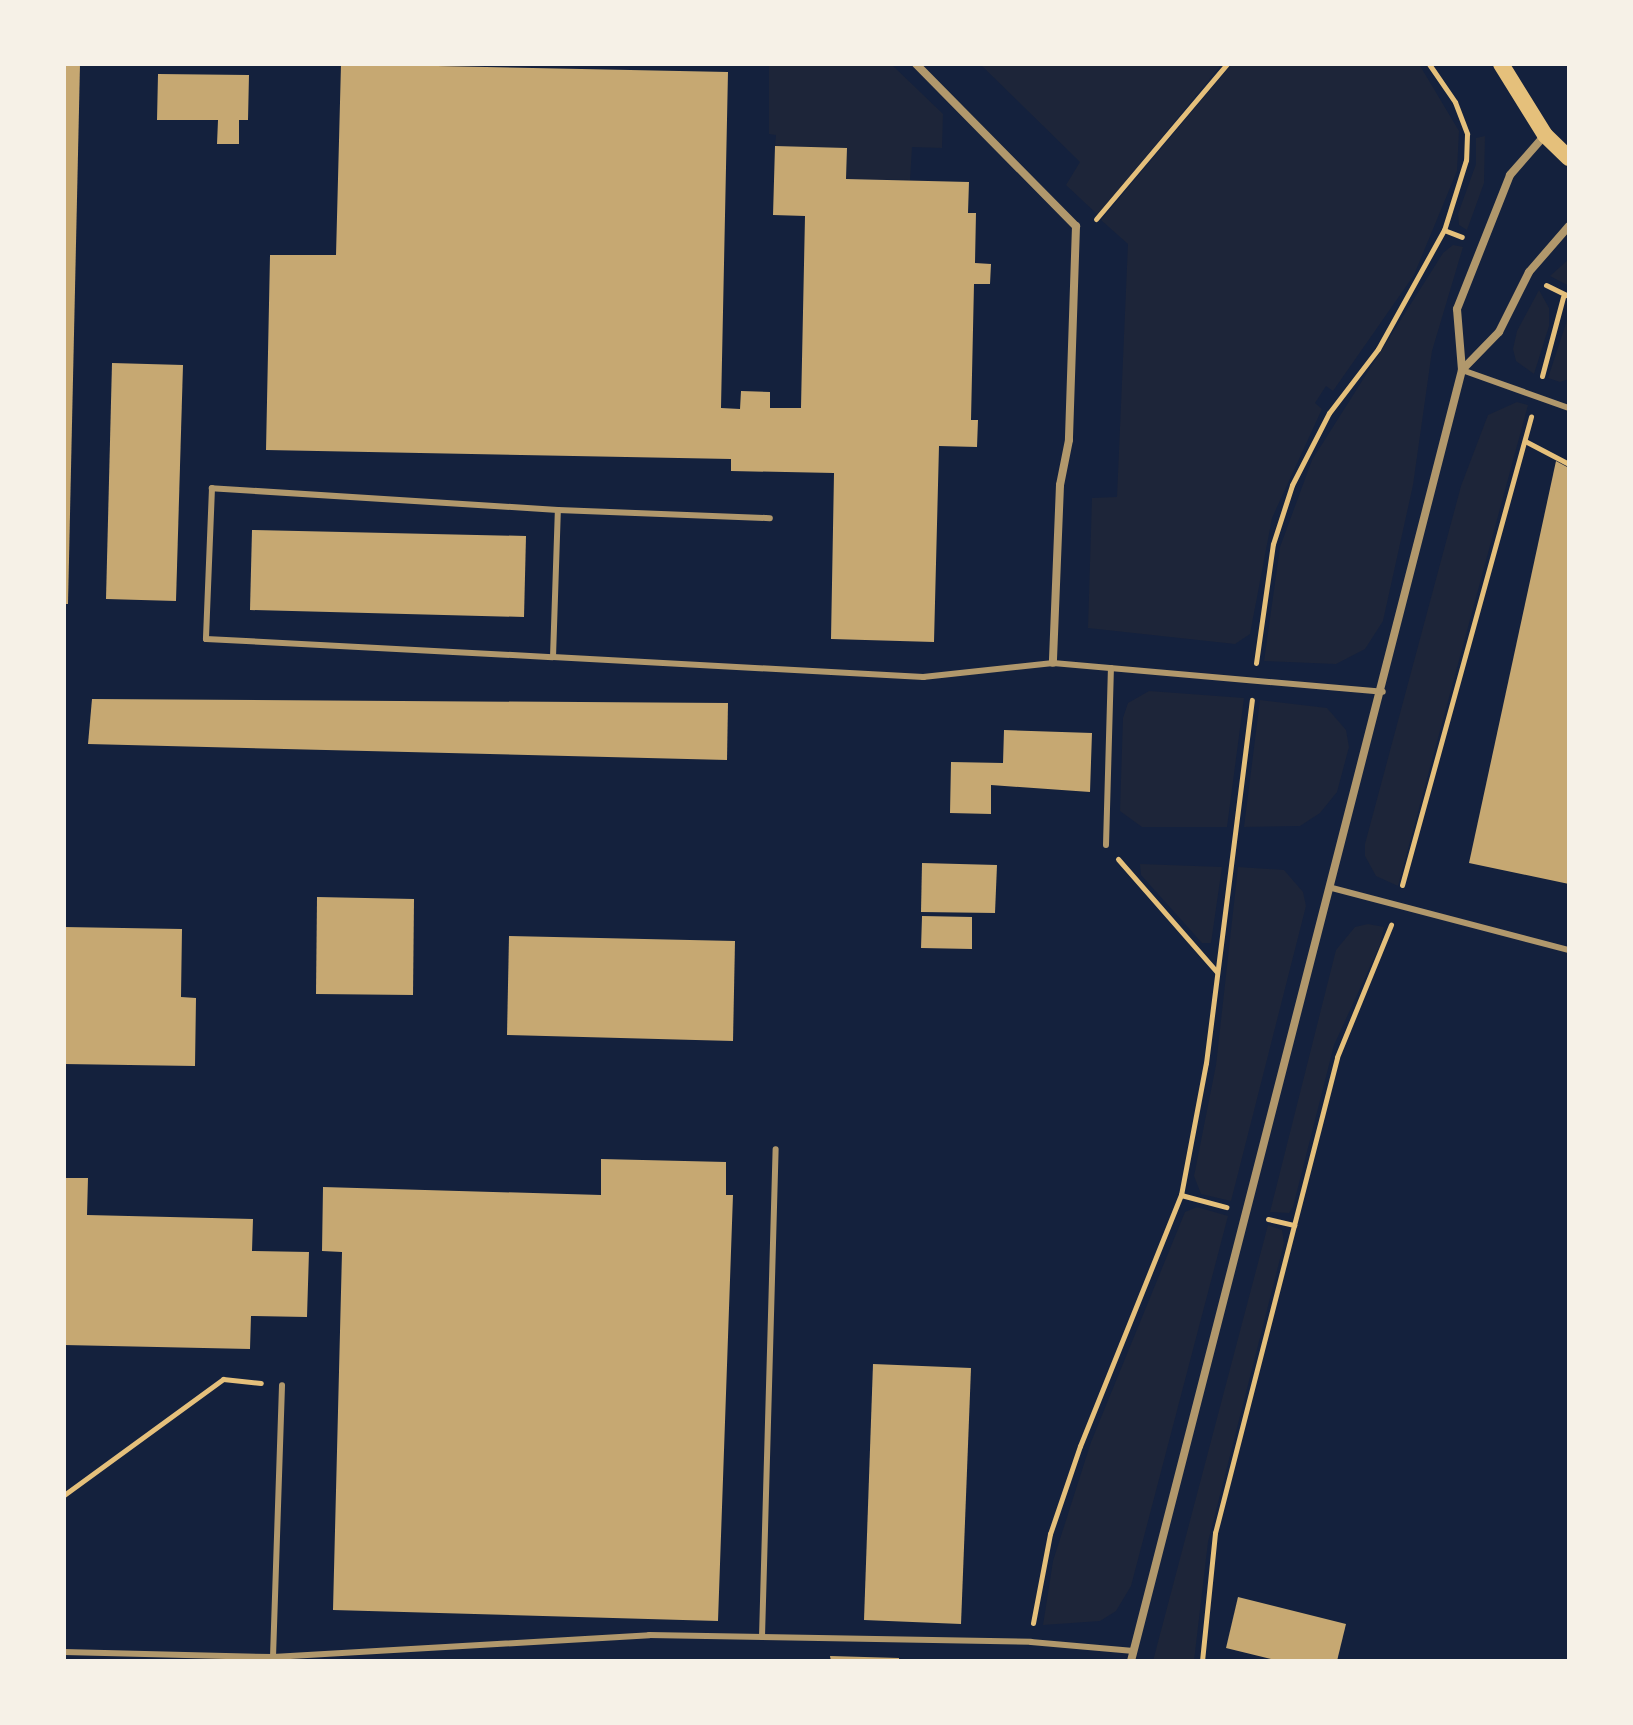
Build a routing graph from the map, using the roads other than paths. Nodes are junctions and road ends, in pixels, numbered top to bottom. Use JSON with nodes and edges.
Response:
{"nodes":[{"id":1,"x":916,"y":64,"type":"edge"},
{"id":2,"x":1505,"y":66,"type":"edge"},
{"id":3,"x":1545,"y":135,"type":"junction"},
{"id":4,"x":1569,"y":158,"type":"edge"},
{"id":5,"x":1569,"y":226,"type":"edge"},
{"id":6,"x":1462,"y":370,"type":"junction"},
{"id":7,"x":1569,"y":408,"type":"edge"},
{"id":8,"x":558,"y":510,"type":"junction"},
{"id":9,"x":770,"y":518,"type":"dead end"},
{"id":10,"x":553,"y":657,"type":"junction"},
{"id":11,"x":1053,"y":663,"type":"junction"},
{"id":12,"x":1111,"y":668,"type":"junction"},
{"id":13,"x":1383,"y":692,"type":"junction"},
{"id":14,"x":1106,"y":845,"type":"road end"},
{"id":15,"x":1332,"y":888,"type":"junction"},
{"id":16,"x":1569,"y":950,"type":"edge"},
{"id":17,"x":776,"y":1149,"type":"dead end"},
{"id":18,"x":282,"y":1385,"type":"road end"},
{"id":19,"x":762,"y":1637,"type":"junction"},
{"id":20,"x":64,"y":1652,"type":"edge"},
{"id":21,"x":1133,"y":1656,"type":"edge"},
{"id":22,"x":273,"y":1657,"type":"junction"}],
"edges":[{"from":1,"to":11,"type":"street"},
{"from":2,"to":3,"type":"main road"},
{"from":3,"to":4,"type":"main road"},
{"from":3,"to":6,"type":"street"},
{"from":5,"to":6,"type":"street"},
{"from":6,"to":7,"type":"lane"},
{"from":6,"to":13,"type":"street"},
{"from":8,"to":9,"type":"lane"},
{"from":8,"to":10,"type":"lane"},
{"from":8,"to":10,"type":"lane"},
{"from":10,"to":11,"type":"lane"},
{"from":11,"to":12,"type":"lane"},
{"from":12,"to":13,"type":"lane"},
{"from":12,"to":14,"type":"lane"},
{"from":13,"to":15,"type":"street"},
{"from":15,"to":16,"type":"lane"},
{"from":15,"to":21,"type":"street"},
{"from":17,"to":19,"type":"lane"},
{"from":18,"to":22,"type":"lane"},
{"from":19,"to":21,"type":"lane"},
{"from":19,"to":22,"type":"lane"},
{"from":20,"to":22,"type":"lane"}]}
